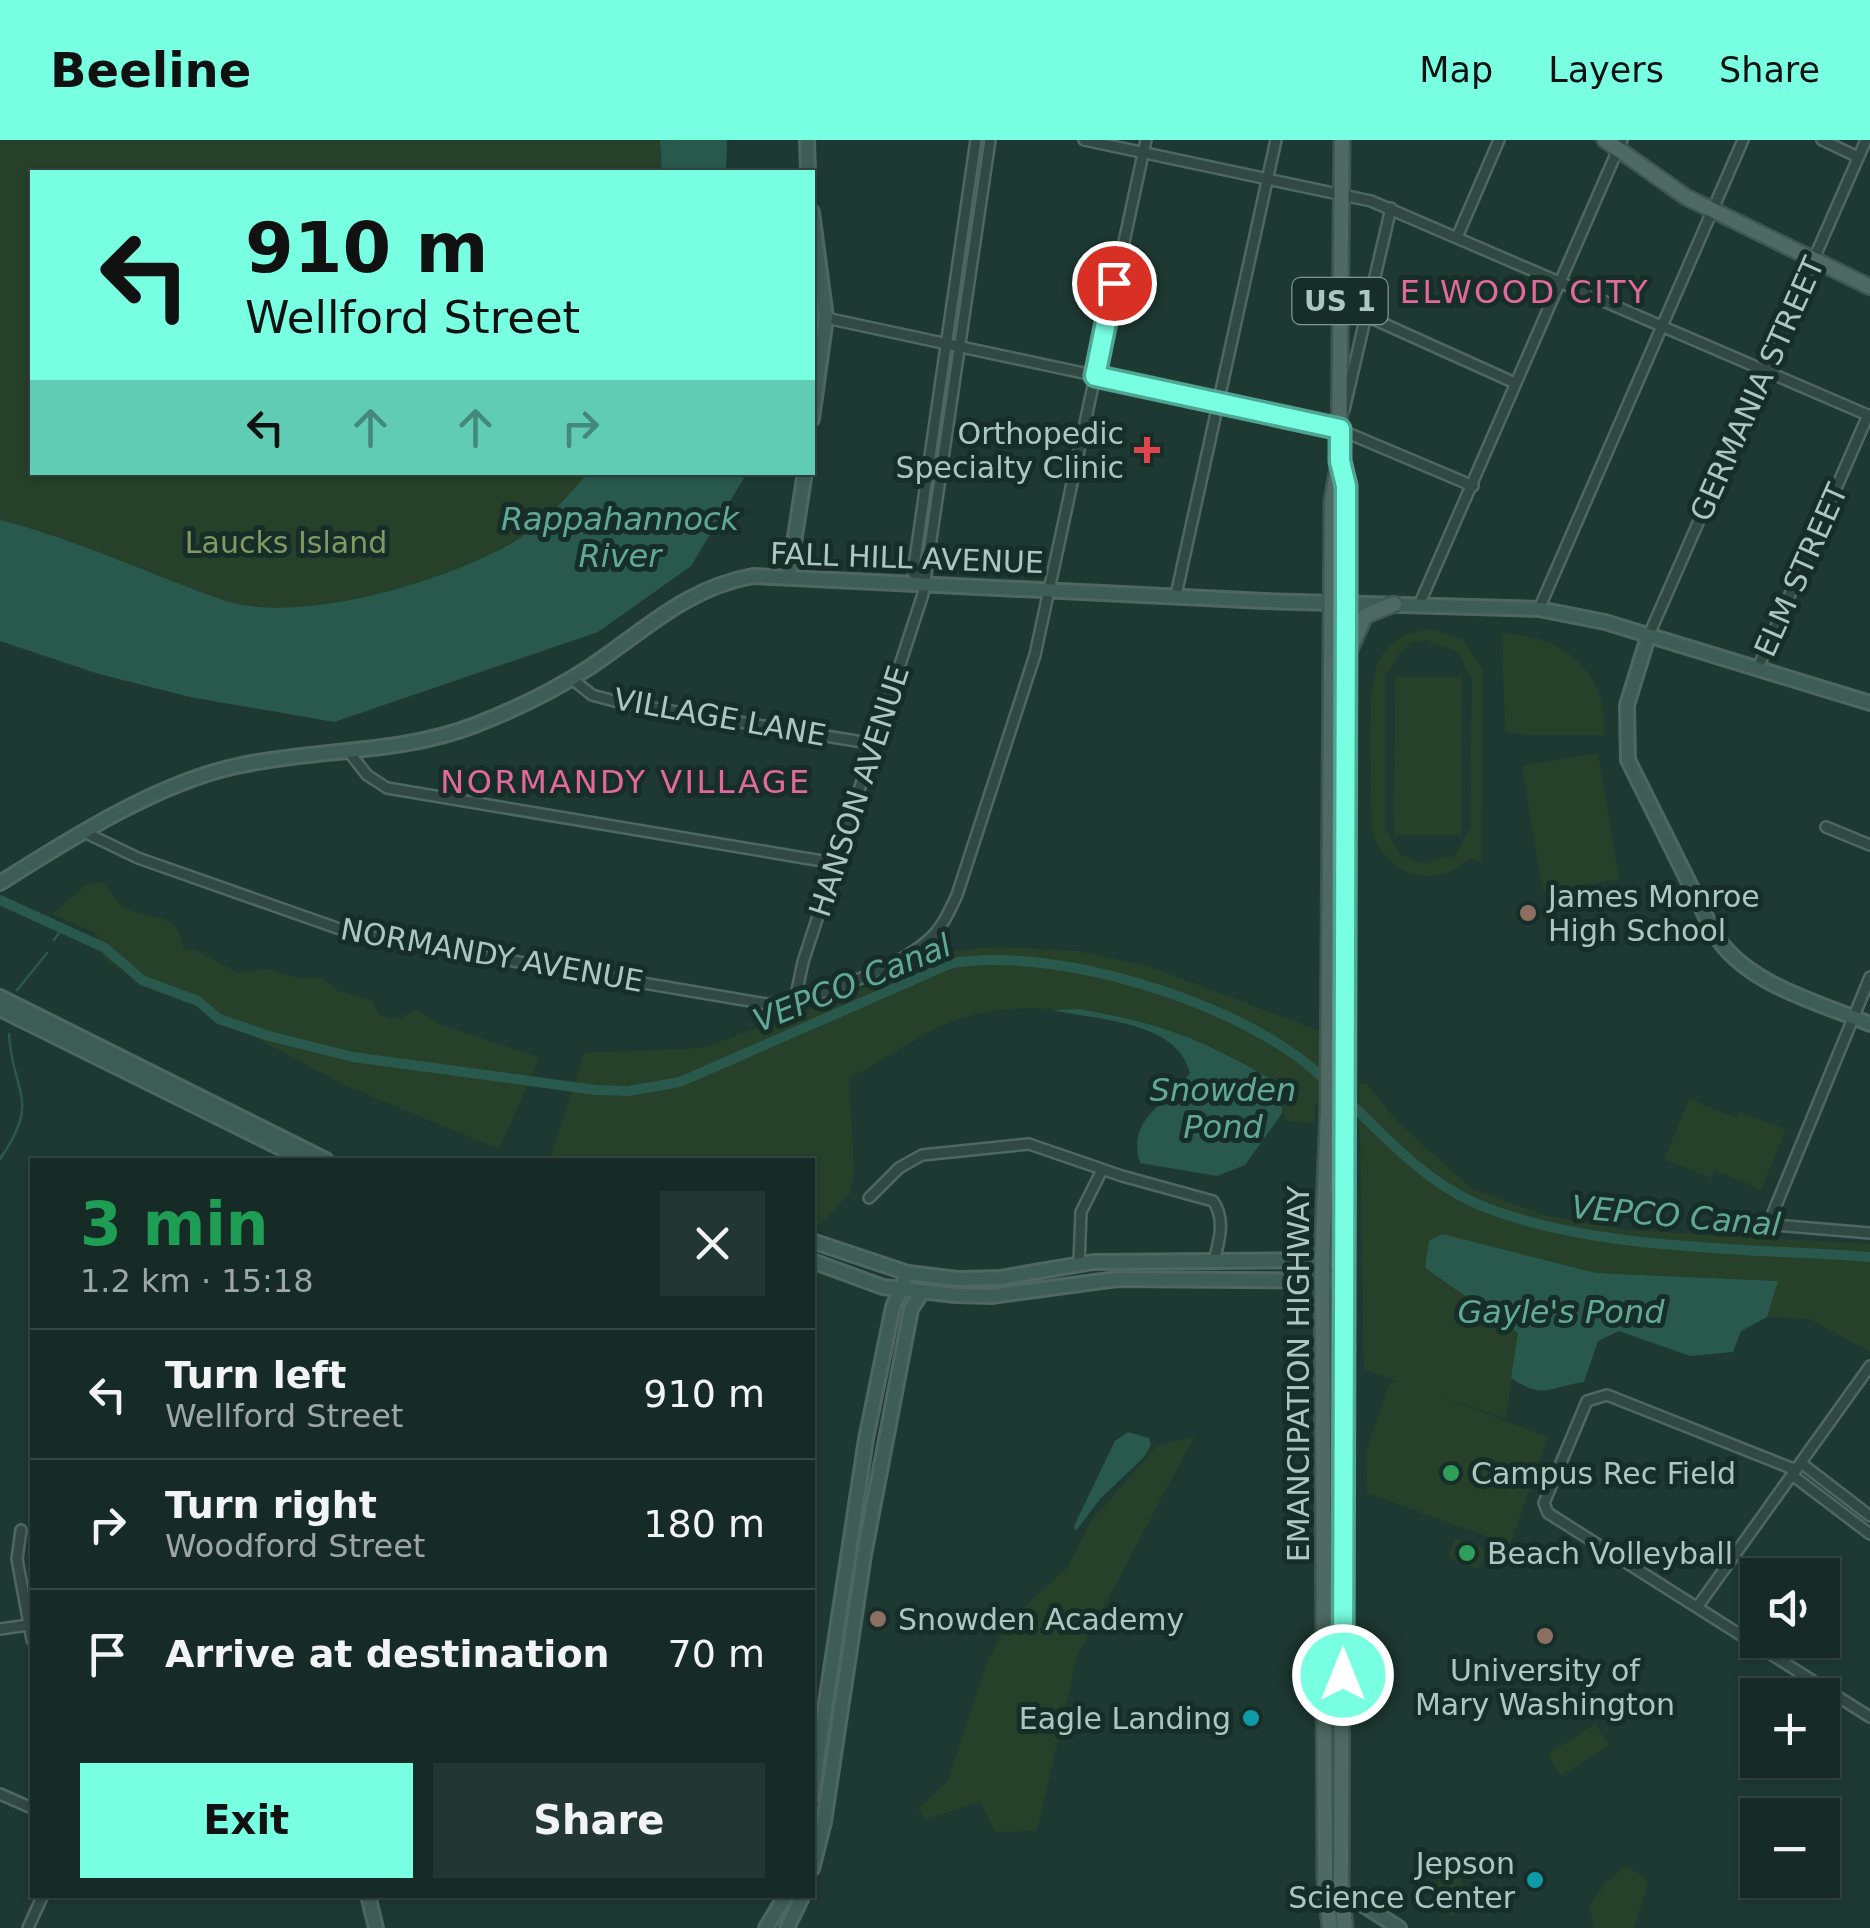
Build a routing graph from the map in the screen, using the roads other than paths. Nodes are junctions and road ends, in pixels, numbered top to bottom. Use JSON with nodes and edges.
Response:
{"nodes":[{"id":1,"x":807,"y":140,"type":"edge"},
{"id":2,"x":976,"y":140,"type":"edge"},
{"id":3,"x":990,"y":140,"type":"edge"},
{"id":4,"x":1084,"y":140,"type":"edge"},
{"id":5,"x":1146,"y":140,"type":"edge"},
{"id":6,"x":1276,"y":140,"type":"edge"},
{"id":7,"x":1342,"y":140,"type":"edge"},
{"id":8,"x":1498,"y":140,"type":"edge"},
{"id":9,"x":1744,"y":140,"type":"edge"},
{"id":10,"x":1822,"y":140,"type":"edge"},
{"id":11,"x":1866,"y":140,"type":"edge"},
{"id":12,"x":1615,"y":143,"type":"edge"},
{"id":13,"x":1144,"y":152,"type":"junction"},
{"id":14,"x":1858,"y":157,"type":"junction"},
{"id":15,"x":808,"y":170,"type":"edge"},
{"id":16,"x":1268,"y":180,"type":"junction"},
{"id":17,"x":1341,"y":193,"type":"junction"},
{"id":18,"x":1391,"y":208,"type":"junction"},
{"id":19,"x":1713,"y":212,"type":"junction"},
{"id":20,"x":815,"y":235,"type":"edge"},
{"id":21,"x":1458,"y":235,"type":"junction"},
{"id":22,"x":1813,"y":260,"type":"junction"},
{"id":23,"x":1560,"y":280,"type":"junction"},
{"id":24,"x":1870,"y":287,"type":"edge"},
{"id":25,"x":1340,"y":304,"type":"junction"},
{"id":26,"x":1366,"y":316,"type":"junction"},
{"id":27,"x":826,"y":318,"type":"junction"},
{"id":28,"x":1663,"y":325,"type":"junction"},
{"id":29,"x":945,"y":344,"type":"junction"},
{"id":30,"x":960,"y":348,"type":"junction"},
{"id":31,"x":1764,"y":370,"type":"junction"},
{"id":32,"x":1095,"y":376,"type":"junction"},
{"id":33,"x":1515,"y":383,"type":"junction"},
{"id":34,"x":815,"y":398,"type":"edge"},
{"id":35,"x":1221,"y":403,"type":"junction"},
{"id":36,"x":1869,"y":416,"type":"edge"},
{"id":37,"x":1340,"y":429,"type":"junction"},
{"id":38,"x":805,"y":475,"type":"edge"},
{"id":39,"x":1472,"y":486,"type":"junction"},
{"id":40,"x":789,"y":576,"type":"junction"},
{"id":41,"x":921,"y":582,"type":"junction"},
{"id":42,"x":1050,"y":589,"type":"junction"},
{"id":43,"x":1176,"y":594,"type":"junction"},
{"id":44,"x":1339,"y":602,"type":"junction"},
{"id":45,"x":1394,"y":604,"type":"junction"},
{"id":46,"x":1419,"y":605,"type":"junction"},
{"id":47,"x":1540,"y":609,"type":"junction"},
{"id":48,"x":1648,"y":637,"type":"junction"},
{"id":49,"x":1346,"y":668,"type":"junction"},
{"id":50,"x":1757,"y":670,"type":"junction"},
{"id":51,"x":571,"y":678,"type":"junction"},
{"id":52,"x":1869,"y":699,"type":"edge"},
{"id":53,"x":875,"y":744,"type":"junction"},
{"id":54,"x":349,"y":752,"type":"junction"},
{"id":55,"x":1826,"y":827,"type":"dead end"},
{"id":56,"x":84,"y":832,"type":"junction"},
{"id":57,"x":1870,"y":845,"type":"edge"},
{"id":58,"x":834,"y":863,"type":"junction"},
{"id":59,"x":5,"y":880,"type":"edge"},
{"id":60,"x":1870,"y":976,"type":"edge"},
{"id":61,"x":0,"y":998,"type":"edge"},
{"id":62,"x":795,"y":1000,"type":"junction"},
{"id":63,"x":0,"y":1009,"type":"edge"},
{"id":64,"x":1854,"y":1017,"type":"junction"},
{"id":65,"x":1870,"y":1024,"type":"edge"},
{"id":66,"x":301,"y":1158,"type":"edge"},
{"id":67,"x":322,"y":1158,"type":"edge"},
{"id":68,"x":1102,"y":1170,"type":"junction"},
{"id":69,"x":869,"y":1198,"type":"dead end"},
{"id":70,"x":1870,"y":1232,"type":"edge"},
{"id":71,"x":815,"y":1242,"type":"edge"},
{"id":72,"x":1344,"y":1260,"type":"junction"},
{"id":73,"x":1214,"y":1261,"type":"junction"},
{"id":74,"x":1322,"y":1261,"type":"junction"},
{"id":75,"x":815,"y":1263,"type":"edge"},
{"id":76,"x":1079,"y":1263,"type":"junction"},
{"id":77,"x":908,"y":1272,"type":"junction"},
{"id":78,"x":1322,"y":1281,"type":"junction"},
{"id":79,"x":1344,"y":1282,"type":"junction"},
{"id":80,"x":900,"y":1290,"type":"junction"},
{"id":81,"x":922,"y":1292,"type":"junction"},
{"id":82,"x":1870,"y":1366,"type":"edge"},
{"id":83,"x":1796,"y":1470,"type":"junction"},
{"id":84,"x":1870,"y":1516,"type":"edge"},
{"id":85,"x":22,"y":1530,"type":"dead end"},
{"id":86,"x":1870,"y":1534,"type":"edge"},
{"id":87,"x":1698,"y":1606,"type":"junction"},
{"id":88,"x":28,"y":1625,"type":"junction"},
{"id":89,"x":0,"y":1629,"type":"edge"},
{"id":90,"x":30,"y":1632,"type":"edge"},
{"id":91,"x":1870,"y":1716,"type":"edge"},
{"id":92,"x":815,"y":1775,"type":"edge"},
{"id":93,"x":0,"y":1794,"type":"edge"},
{"id":94,"x":30,"y":1807,"type":"edge"},
{"id":95,"x":815,"y":1857,"type":"edge"},
{"id":96,"x":1330,"y":1885,"type":"junction"},
{"id":97,"x":42,"y":1898,"type":"edge"},
{"id":98,"x":369,"y":1898,"type":"edge"},
{"id":99,"x":784,"y":1898,"type":"edge"},
{"id":100,"x":802,"y":1898,"type":"edge"},
{"id":101,"x":28,"y":1928,"type":"edge"},
{"id":102,"x":376,"y":1928,"type":"edge"},
{"id":103,"x":766,"y":1928,"type":"edge"},
{"id":104,"x":787,"y":1928,"type":"edge"},
{"id":105,"x":1330,"y":1928,"type":"edge"},
{"id":106,"x":1345,"y":1928,"type":"edge"},
{"id":107,"x":1398,"y":1928,"type":"edge"}],
"edges":[{"from":1,"to":15,"type":"street"},
{"from":2,"to":29,"type":"street","name":"HANSON AVENUE"},
{"from":3,"to":30,"type":"street","name":"HANSON AVENUE"},
{"from":4,"to":13,"type":"street"},
{"from":5,"to":13,"type":"street"},
{"from":6,"to":16,"type":"street"},
{"from":7,"to":17,"type":"main road","name":"EMANCIPATION HIGHWAY","number":"US 1"},
{"from":8,"to":21,"type":"street"},
{"from":9,"to":19,"type":"street"},
{"from":10,"to":14,"type":"street"},
{"from":11,"to":14,"type":"street","name":"GERMANIA STREET"},
{"from":12,"to":19,"type":"main road"},
{"from":12,"to":23,"type":"street"},
{"from":13,"to":16,"type":"street"},
{"from":13,"to":32,"type":"street"},
{"from":14,"to":22,"type":"street","name":"GERMANIA STREET"},
{"from":16,"to":17,"type":"street"},
{"from":16,"to":35,"type":"street"},
{"from":17,"to":18,"type":"street"},
{"from":17,"to":25,"type":"main road","name":"EMANCIPATION HIGHWAY","number":"US 1"},
{"from":18,"to":21,"type":"street"},
{"from":18,"to":26,"type":"street"},
{"from":19,"to":22,"type":"main road"},
{"from":19,"to":28,"type":"street"},
{"from":20,"to":27,"type":"street"},
{"from":21,"to":23,"type":"street"},
{"from":22,"to":24,"type":"main road"},
{"from":22,"to":31,"type":"street","name":"GERMANIA STREET"},
{"from":23,"to":28,"type":"street"},
{"from":23,"to":33,"type":"street"},
{"from":25,"to":26,"type":"street"},
{"from":25,"to":37,"type":"main road","name":"EMANCIPATION HIGHWAY","number":"US 1"},
{"from":26,"to":33,"type":"street"},
{"from":26,"to":37,"type":"street"},
{"from":27,"to":29,"type":"street"},
{"from":27,"to":34,"type":"street"},
{"from":28,"to":31,"type":"street"},
{"from":28,"to":47,"type":"street"},
{"from":29,"to":30,"type":"street"},
{"from":29,"to":41,"type":"street","name":"HANSON AVENUE"},
{"from":30,"to":32,"type":"street"},
{"from":30,"to":41,"type":"street","name":"HANSON AVENUE"},
{"from":31,"to":36,"type":"street"},
{"from":31,"to":48,"type":"street","name":"GERMANIA STREET"},
{"from":32,"to":35,"type":"street"},
{"from":32,"to":42,"type":"street"},
{"from":33,"to":39,"type":"street"},
{"from":35,"to":37,"type":"street"},
{"from":35,"to":43,"type":"street"},
{"from":36,"to":50,"type":"street","name":"ELM STREET"},
{"from":37,"to":39,"type":"street"},
{"from":37,"to":44,"type":"main road","name":"EMANCIPATION HIGHWAY","number":"US 1"},
{"from":38,"to":40,"type":"street"},
{"from":39,"to":46,"type":"street"},
{"from":40,"to":41,"type":"street","name":"FALL HILL AVENUE"},
{"from":40,"to":51,"type":"street","name":"FALL HILL AVENUE"},
{"from":41,"to":42,"type":"street","name":"FALL HILL AVENUE"},
{"from":41,"to":53,"type":"street","name":"HANSON AVENUE"},
{"from":42,"to":43,"type":"street","name":"FALL HILL AVENUE"},
{"from":42,"to":62,"type":"street"},
{"from":43,"to":44,"type":"street","name":"FALL HILL AVENUE"},
{"from":44,"to":45,"type":"street","name":"FALL HILL AVENUE"},
{"from":44,"to":49,"type":"main road","name":"EMANCIPATION HIGHWAY","number":"US 1"},
{"from":44,"to":74,"type":"main road","name":"EMANCIPATION HIGHWAY","number":"US 1"},
{"from":45,"to":46,"type":"street","name":"FALL HILL AVENUE"},
{"from":45,"to":49,"type":"main road"},
{"from":46,"to":47,"type":"street","name":"FALL HILL AVENUE"},
{"from":47,"to":48,"type":"street","name":"FALL HILL AVENUE"},
{"from":48,"to":50,"type":"street","name":"FALL HILL AVENUE"},
{"from":48,"to":64,"type":"street"},
{"from":49,"to":72,"type":"main road","name":"EMANCIPATION HIGHWAY","number":"US 1"},
{"from":50,"to":52,"type":"street","name":"FALL HILL AVENUE"},
{"from":51,"to":53,"type":"street","name":"VILLAGE LANE"},
{"from":51,"to":54,"type":"street","name":"FALL HILL AVENUE"},
{"from":53,"to":58,"type":"street","name":"HANSON AVENUE"},
{"from":54,"to":56,"type":"street","name":"FALL HILL AVENUE"},
{"from":54,"to":58,"type":"street"},
{"from":55,"to":57,"type":"street"},
{"from":56,"to":59,"type":"street","name":"FALL HILL AVENUE"},
{"from":56,"to":62,"type":"street","name":"NORMANDY AVENUE"},
{"from":58,"to":62,"type":"street","name":"HANSON AVENUE"},
{"from":60,"to":64,"type":"street"},
{"from":61,"to":67,"type":"street"},
{"from":63,"to":66,"type":"street"},
{"from":64,"to":65,"type":"street"},
{"from":64,"to":70,"type":"street"},
{"from":68,"to":69,"type":"street"},
{"from":68,"to":73,"type":"street"},
{"from":68,"to":76,"type":"street"},
{"from":71,"to":77,"type":"street"},
{"from":72,"to":74,"type":"street"},
{"from":72,"to":79,"type":"main road","name":"EMANCIPATION HIGHWAY","number":"US 1"},
{"from":73,"to":74,"type":"street"},
{"from":73,"to":76,"type":"street"},
{"from":74,"to":78,"type":"main road","name":"EMANCIPATION HIGHWAY","number":"US 1"},
{"from":75,"to":80,"type":"street"},
{"from":76,"to":77,"type":"street"},
{"from":77,"to":80,"type":"street"},
{"from":78,"to":79,"type":"street"},
{"from":78,"to":81,"type":"street"},
{"from":78,"to":96,"type":"main road","name":"EMANCIPATION HIGHWAY","number":"US 1"},
{"from":79,"to":96,"type":"main road","name":"EMANCIPATION HIGHWAY","number":"US 1"},
{"from":80,"to":81,"type":"street"},
{"from":80,"to":92,"type":"street"},
{"from":81,"to":95,"type":"street"},
{"from":82,"to":83,"type":"street"},
{"from":83,"to":84,"type":"street"},
{"from":83,"to":86,"type":"street"},
{"from":83,"to":87,"type":"street"},
{"from":83,"to":87,"type":"street"},
{"from":85,"to":88,"type":"street"},
{"from":87,"to":91,"type":"street"},
{"from":88,"to":89,"type":"street"},
{"from":88,"to":90,"type":"street"},
{"from":93,"to":94,"type":"street"},
{"from":96,"to":105,"type":"main road","name":"EMANCIPATION HIGHWAY","number":"US 1"},
{"from":96,"to":106,"type":"main road","name":"EMANCIPATION HIGHWAY","number":"US 1"},
{"from":96,"to":107,"type":"street"},
{"from":97,"to":101,"type":"street"},
{"from":98,"to":102,"type":"street"},
{"from":99,"to":103,"type":"street"},
{"from":100,"to":104,"type":"street"}]}
